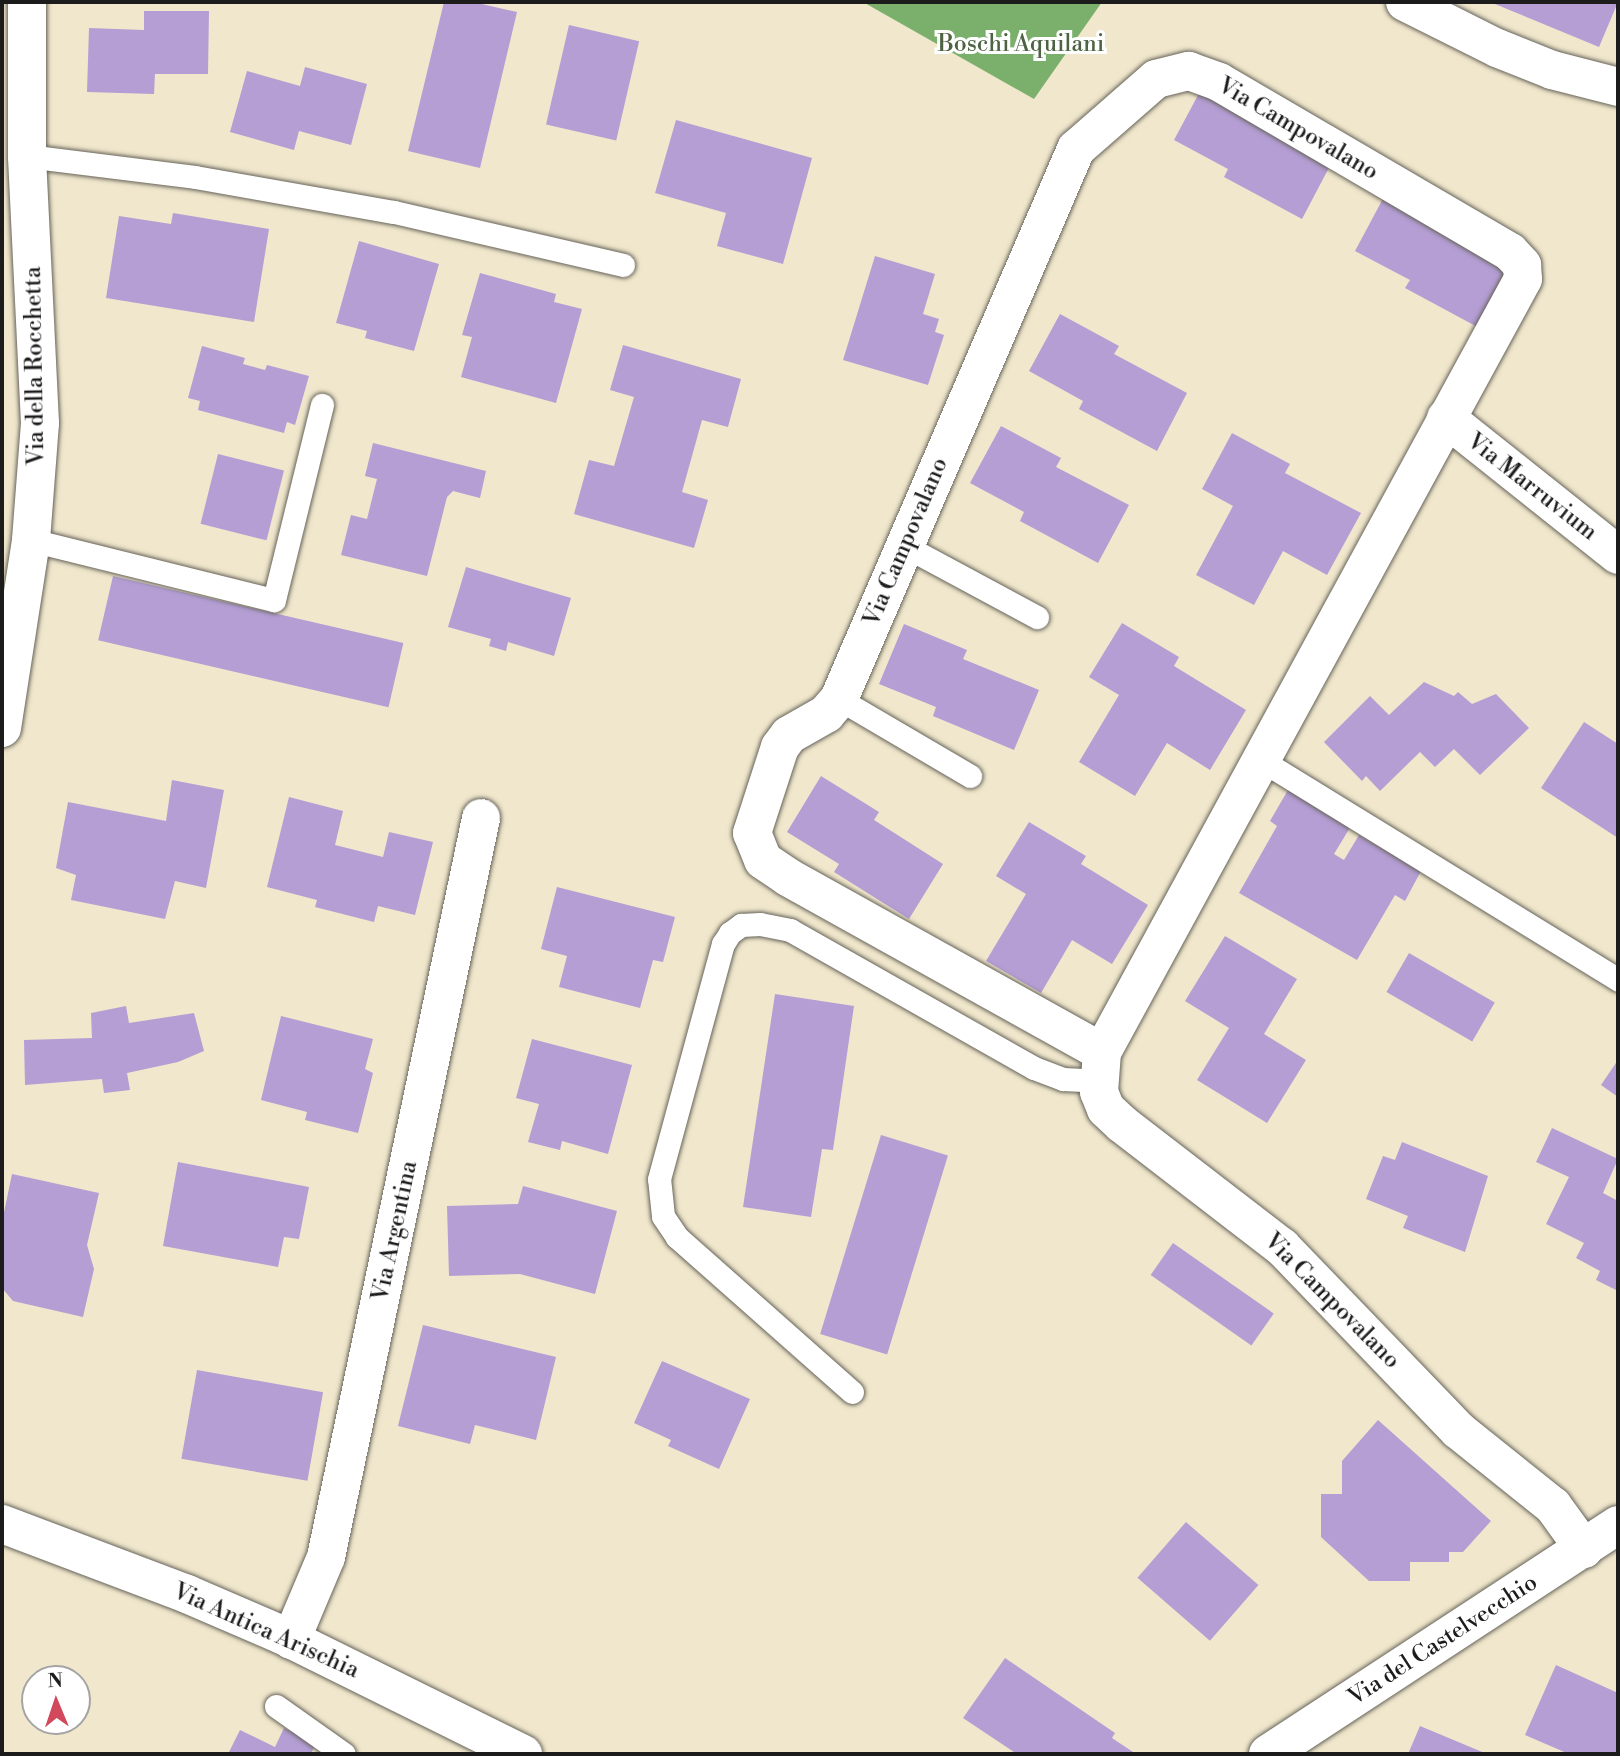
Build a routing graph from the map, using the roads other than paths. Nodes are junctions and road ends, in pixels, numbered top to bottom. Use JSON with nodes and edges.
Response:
{"nodes":[{"id":1,"x":27,"y":2,"type":"edge"},
{"id":2,"x":1405,"y":2,"type":"edge"},
{"id":3,"x":1618,"y":87,"type":"edge"},
{"id":4,"x":27,"y":156,"type":"junction"},
{"id":5,"x":623,"y":265,"type":"dead end"},
{"id":6,"x":322,"y":405,"type":"dead end"},
{"id":7,"x":1446,"y":418,"type":"junction"},
{"id":8,"x":31,"y":540,"type":"junction"},
{"id":9,"x":905,"y":546,"type":"junction"},
{"id":10,"x":1618,"y":555,"type":"edge"},
{"id":11,"x":1037,"y":617,"type":"dead end"},
{"id":12,"x":839,"y":699,"type":"junction"},
{"id":13,"x":2,"y":728,"type":"edge"},
{"id":14,"x":1261,"y":760,"type":"junction"},
{"id":15,"x":970,"y":776,"type":"dead end"},
{"id":16,"x":481,"y":818,"type":"dead end"},
{"id":17,"x":1618,"y":980,"type":"edge"},
{"id":18,"x":1100,"y":1067,"type":"junction"},
{"id":19,"x":852,"y":1392,"type":"dead end"},
{"id":20,"x":2,"y":1524,"type":"edge"},
{"id":21,"x":1603,"y":1539,"type":"edge"},
{"id":22,"x":291,"y":1640,"type":"junction"},
{"id":23,"x":276,"y":1706,"type":"dead end"},
{"id":24,"x":344,"y":1754,"type":"edge"},
{"id":25,"x":523,"y":1754,"type":"edge"},
{"id":26,"x":1268,"y":1754,"type":"edge"}],
"edges":[{"from":1,"to":4,"type":"street","name":"Via della Rocchetta"},
{"from":2,"to":3,"type":"street"},
{"from":4,"to":5,"type":"lane"},
{"from":4,"to":8,"type":"street","name":"Via della Rocchetta"},
{"from":6,"to":8,"type":"lane"},
{"from":7,"to":9,"type":"street","name":"Via Campovalano"},
{"from":7,"to":10,"type":"street","name":"Via Marruvium"},
{"from":7,"to":14,"type":"street","name":"Via Campovalano"},
{"from":8,"to":13,"type":"street","name":"Via della Rocchetta"},
{"from":9,"to":11,"type":"lane"},
{"from":9,"to":12,"type":"street","name":"Via Campovalano"},
{"from":12,"to":15,"type":"lane"},
{"from":12,"to":18,"type":"street","name":"Via Campovalano"},
{"from":14,"to":17,"type":"lane"},
{"from":14,"to":18,"type":"street","name":"Via Campovalano"},
{"from":16,"to":22,"type":"street","name":"Via Argentina"},
{"from":18,"to":19,"type":"lane"},
{"from":18,"to":21,"type":"street","name":"Via Campovalano"},
{"from":20,"to":22,"type":"street","name":"Via Antica Arischia"},
{"from":21,"to":26,"type":"street","name":"Via del Castelvecchio"},
{"from":22,"to":25,"type":"street","name":"Via Antica Arischia"},
{"from":23,"to":24,"type":"lane"}]}
